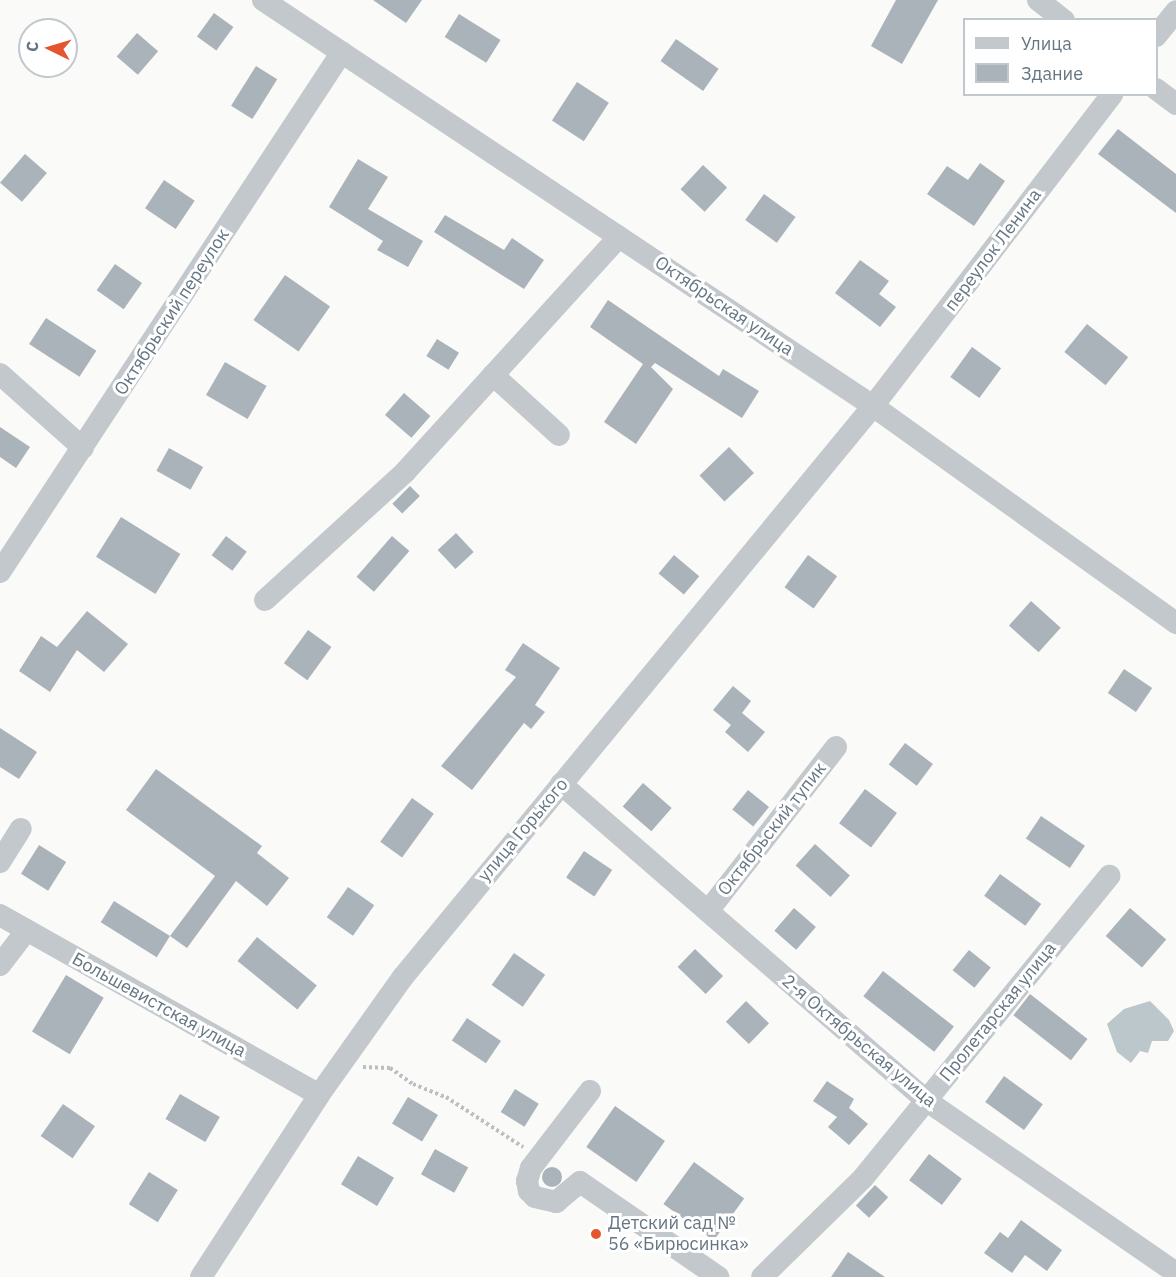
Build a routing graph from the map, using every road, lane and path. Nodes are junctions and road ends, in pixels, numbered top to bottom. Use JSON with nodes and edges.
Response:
{"nodes":[{"id":1,"x":263,"y":0,"type":"edge"},
{"id":2,"x":1038,"y":0,"type":"edge"},
{"id":3,"x":1176,"y":11,"type":"edge"},
{"id":4,"x":1061,"y":18,"type":"edge"},
{"id":5,"x":1158,"y":34,"type":"edge"},
{"id":6,"x":342,"y":52,"type":"junction"},
{"id":7,"x":1158,"y":90,"type":"edge"},
{"id":8,"x":1110,"y":96,"type":"edge"},
{"id":9,"x":1176,"y":104,"type":"edge"},
{"id":10,"x":619,"y":237,"type":"junction"},
{"id":11,"x":0,"y":374,"type":"edge"},
{"id":12,"x":493,"y":375,"type":"junction"},
{"id":13,"x":873,"y":406,"type":"junction"},
{"id":14,"x":559,"y":435,"type":"dead end"},
{"id":15,"x":83,"y":448,"type":"junction"},
{"id":16,"x":0,"y":572,"type":"edge"},
{"id":17,"x":265,"y":600,"type":"dead end"},
{"id":18,"x":1176,"y":623,"type":"edge"},
{"id":19,"x":836,"y":747,"type":"dead end"},
{"id":20,"x":561,"y":784,"type":"junction"},
{"id":21,"x":21,"y":829,"type":"dead end"},
{"id":22,"x":0,"y":862,"type":"edge"},
{"id":23,"x":1109,"y":876,"type":"dead end"},
{"id":24,"x":708,"y":911,"type":"junction"},
{"id":25,"x":0,"y":915,"type":"edge"},
{"id":26,"x":27,"y":930,"type":"junction"},
{"id":27,"x":0,"y":965,"type":"edge"},
{"id":28,"x":342,"y":1062,"type":"junction"},
{"id":29,"x":590,"y":1091,"type":"dead end"},
{"id":30,"x":319,"y":1095,"type":"junction"},
{"id":31,"x":927,"y":1101,"type":"junction"},
{"id":32,"x":541,"y":1155,"type":"junction"},
{"id":33,"x":1176,"y":1274,"type":"edge"},
{"id":34,"x":201,"y":1277,"type":"edge"},
{"id":35,"x":718,"y":1277,"type":"edge"},
{"id":36,"x":762,"y":1277,"type":"edge"}],
"edges":[{"from":1,"to":6,"type":"street","name":"Октябрьская улица"},
{"from":2,"to":4,"type":"street"},
{"from":3,"to":5,"type":"street"},
{"from":6,"to":10,"type":"street","name":"Октябрьская улица"},
{"from":6,"to":15,"type":"street","name":"Октябрьский переулок"},
{"from":7,"to":9,"type":"street"},
{"from":8,"to":13,"type":"street","name":"переулок Ленина"},
{"from":10,"to":12,"type":"street"},
{"from":10,"to":13,"type":"street","name":"Октябрьская улица"},
{"from":11,"to":15,"type":"street"},
{"from":12,"to":14,"type":"street"},
{"from":12,"to":17,"type":"street"},
{"from":13,"to":18,"type":"street","name":"Октябрьская улица"},
{"from":13,"to":20,"type":"street","name":"улица Горького"},
{"from":15,"to":16,"type":"street","name":"Октябрьский переулок"},
{"from":19,"to":24,"type":"street","name":"Октябрьский тупик"},
{"from":20,"to":24,"type":"street","name":"2-я Октябрьская улица"},
{"from":20,"to":28,"type":"street","name":"улица Горького"},
{"from":21,"to":22,"type":"street"},
{"from":23,"to":31,"type":"street","name":"Пролетарская улица"},
{"from":24,"to":31,"type":"street","name":"2-я Октябрьская улица"},
{"from":25,"to":26,"type":"street","name":"Большевистская улица"},
{"from":26,"to":27,"type":"street"},
{"from":26,"to":30,"type":"street","name":"Большевистская улица"},
{"from":28,"to":30,"type":"street","name":"улица Горького"},
{"from":28,"to":32,"type":"path"},
{"from":29,"to":32,"type":"street"},
{"from":30,"to":34,"type":"street","name":"улица Горького"},
{"from":31,"to":33,"type":"street","name":"2-я Октябрьская улица"},
{"from":31,"to":36,"type":"street","name":"Пролетарская улица"},
{"from":32,"to":35,"type":"street"}]}
